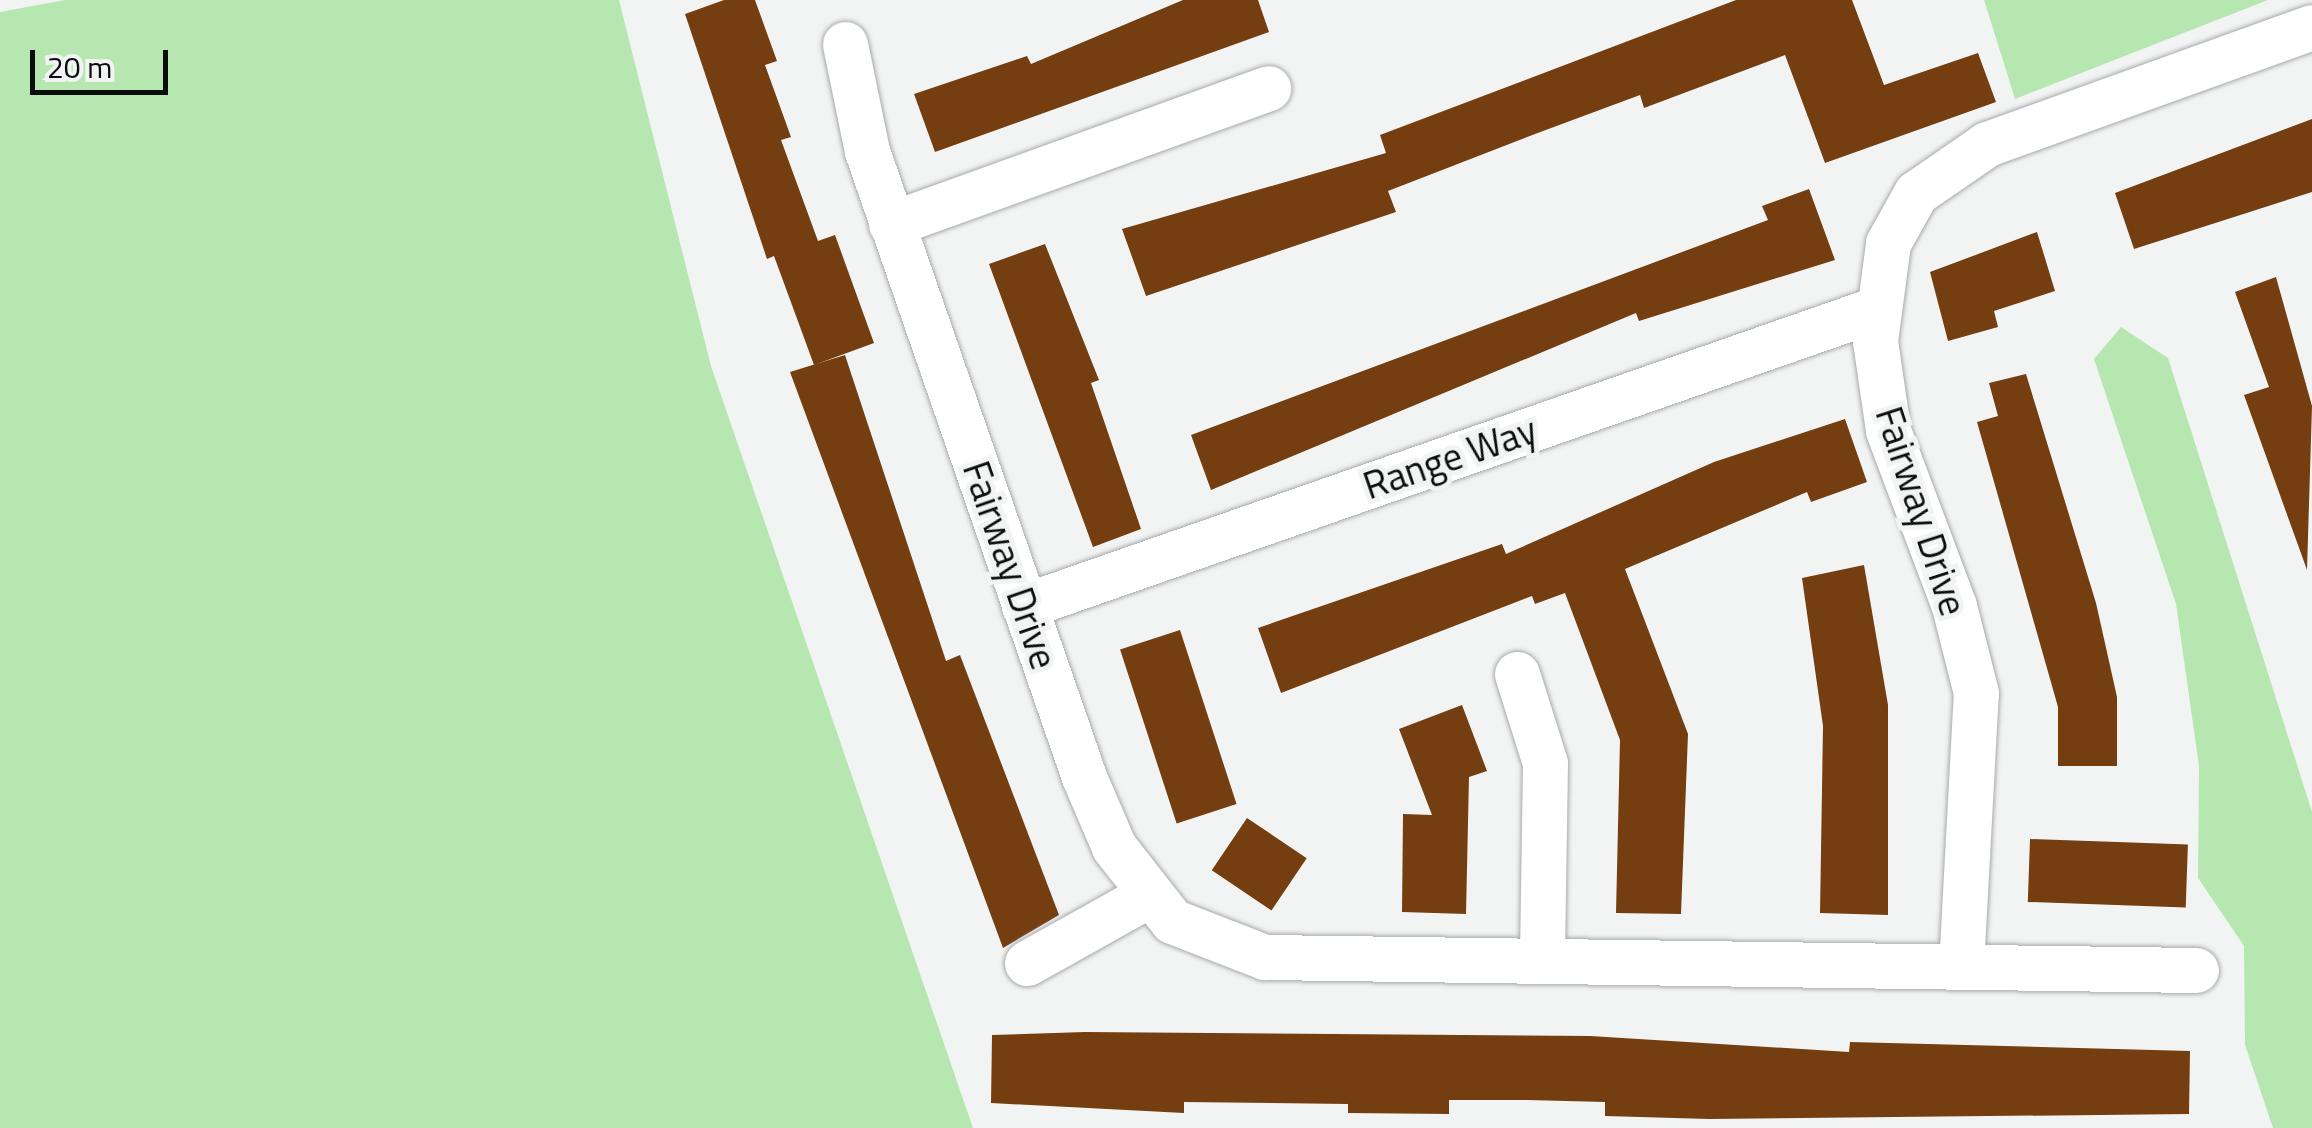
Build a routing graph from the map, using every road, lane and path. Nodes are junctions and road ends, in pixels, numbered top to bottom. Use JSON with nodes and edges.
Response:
{"nodes":[{"id":1,"x":2312,"y":28,"type":"edge"},
{"id":2,"x":845,"y":44,"type":"dead end"},
{"id":3,"x":1268,"y":88,"type":"dead end"},
{"id":4,"x":891,"y":224,"type":"junction"},
{"id":5,"x":1876,"y":309,"type":"junction"},
{"id":6,"x":1024,"y":606,"type":"junction"},
{"id":7,"x":1517,"y":674,"type":"dead end"},
{"id":8,"x":1147,"y":896,"type":"junction"},
{"id":9,"x":1542,"y":961,"type":"junction"},
{"id":10,"x":1026,"y":963,"type":"dead end"},
{"id":11,"x":1960,"y":967,"type":"junction"},
{"id":12,"x":2196,"y":970,"type":"dead end"}],
"edges":[{"from":1,"to":5,"type":"street","name":"Fairway Drive"},
{"from":2,"to":4,"type":"street","name":"Fairway Drive"},
{"from":3,"to":4,"type":"street"},
{"from":4,"to":6,"type":"street","name":"Fairway Drive"},
{"from":5,"to":6,"type":"street","name":"Range Way"},
{"from":5,"to":11,"type":"street","name":"Fairway Drive"},
{"from":6,"to":8,"type":"street","name":"Fairway Drive"},
{"from":7,"to":9,"type":"street"},
{"from":8,"to":9,"type":"street","name":"Fairway Drive"},
{"from":8,"to":10,"type":"street"},
{"from":9,"to":11,"type":"street","name":"Fairway Drive"},
{"from":11,"to":12,"type":"street","name":"Fairway Drive"}]}
